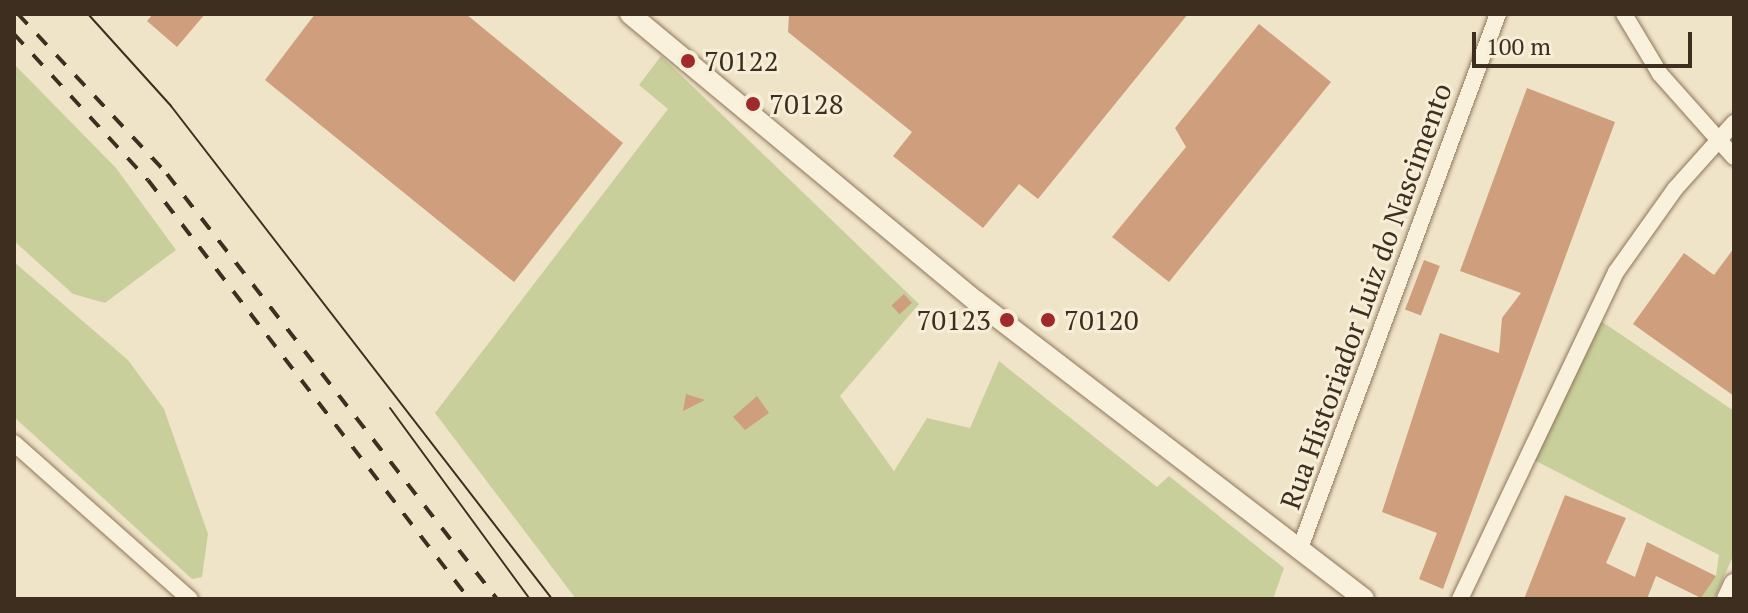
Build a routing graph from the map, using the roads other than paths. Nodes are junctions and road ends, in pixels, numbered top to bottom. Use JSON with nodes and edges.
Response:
{"nodes":[{"id":1,"x":630,"y":14,"type":"edge"},
{"id":2,"x":1498,"y":14,"type":"edge"},
{"id":3,"x":1624,"y":14,"type":"edge"},
{"id":4,"x":1734,"y":123,"type":"edge"},
{"id":5,"x":1715,"y":140,"type":"junction"},
{"id":6,"x":1734,"y":157,"type":"edge"},
{"id":7,"x":14,"y":443,"type":"edge"},
{"id":8,"x":1299,"y":551,"type":"junction"},
{"id":9,"x":1734,"y":584,"type":"edge"},
{"id":10,"x":190,"y":599,"type":"edge"},
{"id":11,"x":1364,"y":599,"type":"edge"},
{"id":12,"x":1460,"y":599,"type":"edge"},
{"id":13,"x":1727,"y":599,"type":"edge"}],
"edges":[{"from":1,"to":8,"type":"street"},
{"from":2,"to":8,"type":"street","name":"Rua Historiador Luiz do Nascimento"},
{"from":3,"to":5,"type":"street"},
{"from":4,"to":5,"type":"street"},
{"from":5,"to":6,"type":"street"},
{"from":5,"to":12,"type":"street"},
{"from":7,"to":10,"type":"street"},
{"from":8,"to":11,"type":"street"},
{"from":9,"to":13,"type":"street"}]}
